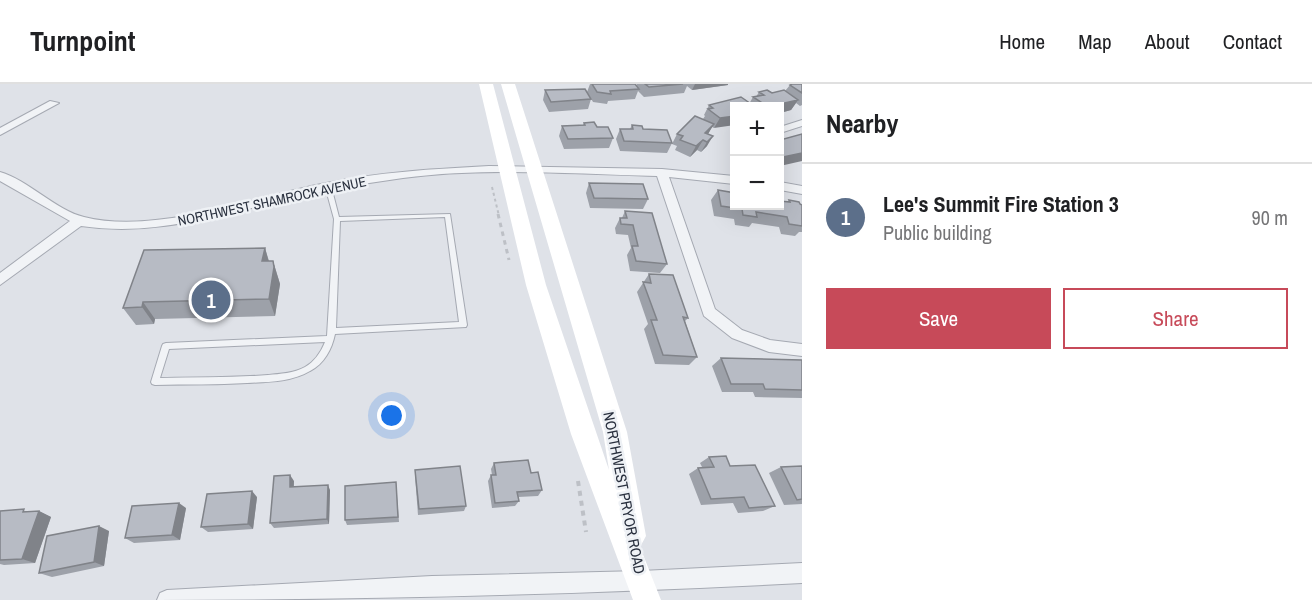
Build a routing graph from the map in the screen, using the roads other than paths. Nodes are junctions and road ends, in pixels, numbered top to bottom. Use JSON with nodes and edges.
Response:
{"nodes":[{"id":1,"x":486,"y":84,"type":"edge"},
{"id":2,"x":508,"y":84,"type":"edge"},
{"id":3,"x":54,"y":103,"type":"dead end"},
{"id":4,"x":802,"y":123,"type":"edge"},
{"id":5,"x":784,"y":129,"type":"edge"},
{"id":6,"x":0,"y":132,"type":"edge"},
{"id":7,"x":508,"y":171,"type":"junction"},
{"id":8,"x":535,"y":171,"type":"junction"},
{"id":9,"x":662,"y":173,"type":"junction"},
{"id":10,"x":0,"y":176,"type":"edge"},
{"id":11,"x":730,"y":180,"type":"edge"},
{"id":12,"x":328,"y":186,"type":"junction"},
{"id":13,"x":784,"y":187,"type":"edge"},
{"id":14,"x":802,"y":190,"type":"edge"},
{"id":15,"x":337,"y":219,"type":"junction"},
{"id":16,"x":79,"y":221,"type":"junction"},
{"id":17,"x":0,"y":280,"type":"edge"},
{"id":18,"x":331,"y":335,"type":"junction"},
{"id":19,"x":802,"y":350,"type":"edge"},
{"id":20,"x":802,"y":573,"type":"edge"},
{"id":21,"x":644,"y":590,"type":"edge"},
{"id":22,"x":432,"y":593,"type":"edge"},
{"id":23,"x":167,"y":600,"type":"edge"}],
"edges":[{"from":1,"to":7,"type":"main road","name":"NORTHWEST PRYOR ROAD"},
{"from":2,"to":8,"type":"main road","name":"NORTHWEST PRYOR ROAD"},
{"from":3,"to":6,"type":"street"},
{"from":4,"to":5,"type":"street"},
{"from":7,"to":8,"type":"street","name":"NORTHWEST SHAMROCK AVENUE"},
{"from":7,"to":12,"type":"street","name":"NORTHWEST SHAMROCK AVENUE"},
{"from":7,"to":21,"type":"main road","name":"NORTHWEST PRYOR ROAD"},
{"from":8,"to":9,"type":"street","name":"NORTHWEST SHAMROCK AVENUE"},
{"from":8,"to":21,"type":"main road","name":"NORTHWEST PRYOR ROAD"},
{"from":9,"to":11,"type":"street","name":"NORTHWEST SHAMROCK AVENUE"},
{"from":9,"to":19,"type":"street"},
{"from":10,"to":16,"type":"street","name":"NORTHWEST SHAMROCK AVENUE"},
{"from":12,"to":15,"type":"lane"},
{"from":12,"to":16,"type":"street","name":"NORTHWEST SHAMROCK AVENUE"},
{"from":13,"to":14,"type":"street"},
{"from":15,"to":18,"type":"lane"},
{"from":15,"to":18,"type":"lane"},
{"from":16,"to":17,"type":"street"},
{"from":18,"to":18,"type":"lane"},
{"from":20,"to":21,"type":"street"},
{"from":21,"to":22,"type":"street"},
{"from":22,"to":23,"type":"street"}]}
